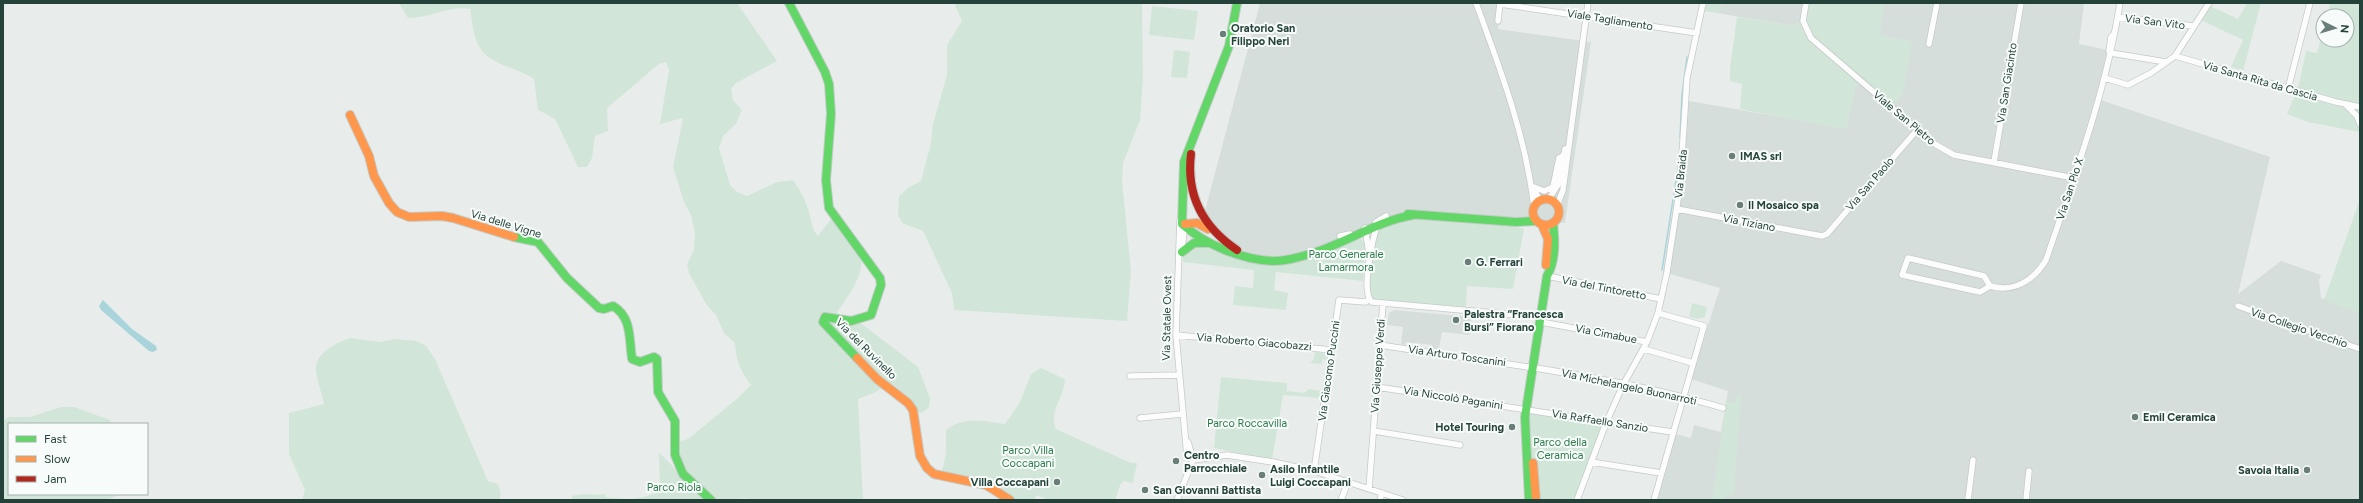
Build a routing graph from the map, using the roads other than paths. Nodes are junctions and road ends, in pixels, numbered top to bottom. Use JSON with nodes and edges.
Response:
{"nodes":[{"id":1,"x":789,"y":3,"type":"edge"},
{"id":2,"x":1237,"y":3,"type":"edge"},
{"id":3,"x":1476,"y":3,"type":"edge"},
{"id":4,"x":1500,"y":3,"type":"edge"},
{"id":5,"x":1588,"y":3,"type":"edge"},
{"id":6,"x":1703,"y":3,"type":"edge"},
{"id":7,"x":1806,"y":3,"type":"edge"},
{"id":8,"x":1937,"y":3,"type":"edge"},
{"id":9,"x":2021,"y":3,"type":"edge"},
{"id":10,"x":2120,"y":3,"type":"edge"},
{"id":11,"x":2209,"y":3,"type":"edge"},
{"id":12,"x":2310,"y":3,"type":"edge"},
{"id":13,"x":1586,"y":17,"type":"junction"},
{"id":14,"x":2118,"y":17,"type":"junction"},
{"id":15,"x":1498,"y":21,"type":"dead end"},
{"id":16,"x":2193,"y":26,"type":"junction"},
{"id":17,"x":1696,"y":33,"type":"junction"},
{"id":18,"x":1929,"y":44,"type":"dead end"},
{"id":19,"x":2110,"y":53,"type":"junction"},
{"id":20,"x":2175,"y":56,"type":"junction"},
{"id":21,"x":2166,"y":62,"type":"junction"},
{"id":22,"x":2105,"y":78,"type":"junction"},
{"id":23,"x":2288,"y":89,"type":"junction"},
{"id":24,"x":2346,"y":105,"type":"junction"},
{"id":25,"x":2360,"y":107,"type":"edge"},
{"id":26,"x":350,"y":115,"type":"dead end"},
{"id":27,"x":1202,"y":116,"type":"junction"},
{"id":28,"x":2360,"y":124,"type":"edge"},
{"id":29,"x":1916,"y":130,"type":"junction"},
{"id":30,"x":1568,"y":145,"type":"junction"},
{"id":31,"x":1564,"y":155,"type":"junction"},
{"id":32,"x":1994,"y":162,"type":"junction"},
{"id":33,"x":1189,"y":172,"type":"junction"},
{"id":34,"x":2074,"y":178,"type":"junction"},
{"id":35,"x":1182,"y":186,"type":"junction"},
{"id":36,"x":1533,"y":186,"type":"junction"},
{"id":37,"x":1545,"y":200,"type":"junction"},
{"id":38,"x":1557,"y":206,"type":"junction"},
{"id":39,"x":1534,"y":209,"type":"junction"},
{"id":40,"x":1677,"y":209,"type":"junction"},
{"id":41,"x":1413,"y":215,"type":"junction"},
{"id":42,"x":1386,"y":216,"type":"junction"},
{"id":43,"x":1502,"y":220,"type":"junction"},
{"id":44,"x":1539,"y":223,"type":"junction"},
{"id":45,"x":1553,"y":223,"type":"junction"},
{"id":46,"x":1184,"y":225,"type":"junction"},
{"id":47,"x":1378,"y":225,"type":"junction"},
{"id":48,"x":1366,"y":228,"type":"junction"},
{"id":49,"x":1212,"y":231,"type":"junction"},
{"id":50,"x":1179,"y":234,"type":"junction"},
{"id":51,"x":1340,"y":236,"type":"junction"},
{"id":52,"x":1822,"y":236,"type":"joint"},
{"id":53,"x":1373,"y":239,"type":"junction"},
{"id":54,"x":1210,"y":243,"type":"junction"},
{"id":55,"x":1182,"y":252,"type":"junction"},
{"id":56,"x":1305,"y":255,"type":"junction"},
{"id":57,"x":1370,"y":255,"type":"junction"},
{"id":58,"x":1245,"y":256,"type":"junction"},
{"id":59,"x":1179,"y":262,"type":"junction"},
{"id":60,"x":1548,"y":275,"type":"junction"},
{"id":61,"x":1990,"y":286,"type":"junction"},
{"id":62,"x":1369,"y":299,"type":"junction"},
{"id":63,"x":1661,"y":299,"type":"junction"},
{"id":64,"x":1383,"y":303,"type":"junction"},
{"id":65,"x":2238,"y":306,"type":"dead end"},
{"id":66,"x":1658,"y":313,"type":"junction"},
{"id":67,"x":1541,"y":320,"type":"junction"},
{"id":68,"x":1176,"y":335,"type":"junction"},
{"id":69,"x":1648,"y":342,"type":"junction"},
{"id":70,"x":1380,"y":344,"type":"junction"},
{"id":71,"x":1644,"y":349,"type":"junction"},
{"id":72,"x":2360,"y":349,"type":"edge"},
{"id":73,"x":1332,"y":350,"type":"junction"},
{"id":74,"x":1693,"y":363,"type":"junction"},
{"id":75,"x":1534,"y":368,"type":"junction"},
{"id":76,"x":1178,"y":374,"type":"junction"},
{"id":77,"x":1130,"y":376,"type":"dead end"},
{"id":78,"x":1623,"y":385,"type":"junction"},
{"id":79,"x":1377,"y":387,"type":"junction"},
{"id":80,"x":1682,"y":397,"type":"junction"},
{"id":81,"x":1724,"y":408,"type":"dead end"},
{"id":82,"x":1528,"y":410,"type":"junction"},
{"id":83,"x":1182,"y":414,"type":"junction"},
{"id":84,"x":1140,"y":418,"type":"dead end"},
{"id":85,"x":1606,"y":423,"type":"junction"},
{"id":86,"x":1374,"y":431,"type":"junction"},
{"id":87,"x":1672,"y":432,"type":"junction"},
{"id":88,"x":1186,"y":435,"type":"junction"},
{"id":89,"x":1460,"y":445,"type":"dead end"},
{"id":90,"x":1193,"y":460,"type":"junction"},
{"id":91,"x":1973,"y":460,"type":"dead end"},
{"id":92,"x":1591,"y":462,"type":"junction"},
{"id":93,"x":1314,"y":471,"type":"junction"},
{"id":94,"x":2029,"y":471,"type":"dead end"},
{"id":95,"x":1661,"y":473,"type":"junction"},
{"id":96,"x":1348,"y":482,"type":"junction"},
{"id":97,"x":1369,"y":489,"type":"junction"},
{"id":98,"x":1382,"y":493,"type":"junction"},
{"id":99,"x":711,"y":500,"type":"edge"},
{"id":100,"x":1010,"y":500,"type":"edge"},
{"id":101,"x":1177,"y":500,"type":"edge"},
{"id":102,"x":1341,"y":500,"type":"edge"},
{"id":103,"x":1380,"y":500,"type":"edge"},
{"id":104,"x":1403,"y":500,"type":"edge"},
{"id":105,"x":1530,"y":500,"type":"edge"},
{"id":106,"x":1536,"y":500,"type":"edge"},
{"id":107,"x":1577,"y":500,"type":"edge"},
{"id":108,"x":1654,"y":500,"type":"edge"},
{"id":109,"x":1968,"y":500,"type":"edge"},
{"id":110,"x":2026,"y":500,"type":"edge"}],
"edges":[{"from":1,"to":100,"type":"street","name":"Via del Ruvinello"},
{"from":2,"to":27,"type":"street","name":"Via Statale Ovest"},
{"from":3,"to":36,"type":"street"},
{"from":4,"to":13,"type":"street","name":"Viale Tagliamento"},
{"from":4,"to":15,"type":"street"},
{"from":5,"to":13,"type":"street"},
{"from":6,"to":17,"type":"street","name":"Via Braida"},
{"from":7,"to":29,"type":"street","name":"Viale San Pietro"},
{"from":8,"to":18,"type":"street"},
{"from":9,"to":32,"type":"street","name":"Via San Giacinto"},
{"from":10,"to":14,"type":"street","name":"Via San Pio X"},
{"from":11,"to":16,"type":"street"},
{"from":12,"to":23,"type":"street"},
{"from":13,"to":17,"type":"street","name":"Viale Tagliamento"},
{"from":13,"to":30,"type":"street"},
{"from":14,"to":16,"type":"street","name":"Via San Vito"},
{"from":14,"to":19,"type":"street","name":"Via San Pio X"},
{"from":16,"to":20,"type":"street"},
{"from":17,"to":40,"type":"street","name":"Via Braida"},
{"from":19,"to":21,"type":"street"},
{"from":19,"to":22,"type":"street","name":"Via San Pio X"},
{"from":20,"to":21,"type":"street"},
{"from":20,"to":23,"type":"street","name":"Via Santa Rita da Cascia"},
{"from":21,"to":22,"type":"street"},
{"from":22,"to":34,"type":"street","name":"Via San Pio X"},
{"from":23,"to":24,"type":"street","name":"Via Santa Rita da Cascia"},
{"from":24,"to":25,"type":"street","name":"Via Santa Rita da Cascia"},
{"from":24,"to":28,"type":"street"},
{"from":26,"to":99,"type":"street","name":"Via delle Vigne"},
{"from":27,"to":33,"type":"street","name":"Via Statale Ovest"},
{"from":27,"to":35,"type":"street","name":"Via Statale Ovest"},
{"from":29,"to":32,"type":"street","name":"Viale San Pietro"},
{"from":29,"to":52,"type":"street","name":"Via San Paolo"},
{"from":30,"to":31,"type":"street"},
{"from":30,"to":38,"type":"street"},
{"from":31,"to":36,"type":"street"},
{"from":31,"to":37,"type":"street"},
{"from":32,"to":34,"type":"street","name":"Viale San Pietro"},
{"from":33,"to":46,"type":"street","name":"Via Statale Ovest"},
{"from":33,"to":49,"type":"street"},
{"from":34,"to":61,"type":"street","name":"Via San Pio X"},
{"from":35,"to":46,"type":"street","name":"Via Statale Ovest"},
{"from":35,"to":50,"type":"street","name":"Via Statale Ovest"},
{"from":36,"to":37,"type":"street"},
{"from":36,"to":39,"type":"street"},
{"from":37,"to":38,"type":"street"},
{"from":37,"to":39,"type":"street"},
{"from":38,"to":45,"type":"street"},
{"from":39,"to":43,"type":"street"},
{"from":39,"to":44,"type":"street"},
{"from":40,"to":52,"type":"street","name":"Via Tiziano"},
{"from":40,"to":63,"type":"street","name":"Via Braida"},
{"from":41,"to":42,"type":"street"},
{"from":41,"to":43,"type":"street"},
{"from":41,"to":47,"type":"street"},
{"from":42,"to":48,"type":"street"},
{"from":42,"to":51,"type":"street"},
{"from":43,"to":44,"type":"street"},
{"from":44,"to":45,"type":"street"},
{"from":44,"to":60,"type":"street"},
{"from":45,"to":60,"type":"street"},
{"from":46,"to":49,"type":"street"},
{"from":46,"to":50,"type":"street","name":"Via Statale Ovest"},
{"from":46,"to":54,"type":"street"},
{"from":46,"to":55,"type":"street","name":"Via Statale Ovest"},
{"from":47,"to":48,"type":"street"},
{"from":47,"to":53,"type":"street"},
{"from":48,"to":51,"type":"street"},
{"from":48,"to":53,"type":"street"},
{"from":48,"to":56,"type":"street"},
{"from":48,"to":57,"type":"street"},
{"from":49,"to":58,"type":"street"},
{"from":50,"to":59,"type":"street","name":"Via Statale Ovest"},
{"from":51,"to":56,"type":"street"},
{"from":53,"to":57,"type":"street"},
{"from":54,"to":55,"type":"street"},
{"from":54,"to":58,"type":"street"},
{"from":55,"to":59,"type":"street","name":"Via Statale Ovest"},
{"from":56,"to":58,"type":"street"},
{"from":57,"to":62,"type":"street"},
{"from":59,"to":68,"type":"street","name":"Via Statale Ovest"},
{"from":60,"to":63,"type":"street","name":"Via del Tintoretto"},
{"from":60,"to":67,"type":"street"},
{"from":61,"to":61,"type":"street","name":"Via San Pio X"},
{"from":62,"to":64,"type":"street","name":"Via Giuseppe Verdi"},
{"from":62,"to":73,"type":"street","name":"Via Giacomo Puccini"},
{"from":63,"to":66,"type":"street","name":"Via Braida"},
{"from":64,"to":67,"type":"street","name":"Via Cimabue"},
{"from":64,"to":70,"type":"street","name":"Via Giuseppe Verdi"},
{"from":65,"to":72,"type":"street","name":"Via Collegio Vecchio"},
{"from":66,"to":69,"type":"street","name":"Via Braida"},
{"from":66,"to":74,"type":"street"},
{"from":67,"to":69,"type":"street","name":"Via Cimabue"},
{"from":67,"to":75,"type":"street"},
{"from":68,"to":73,"type":"street","name":"Via Roberto Giacobazzi"},
{"from":68,"to":76,"type":"street","name":"Via Statale Ovest"},
{"from":69,"to":71,"type":"street","name":"Via Braida"},
{"from":70,"to":75,"type":"street","name":"Via Arturo Toscanini"},
{"from":70,"to":79,"type":"street","name":"Via Giuseppe Verdi"},
{"from":71,"to":74,"type":"street"},
{"from":71,"to":78,"type":"street","name":"Via Braida"},
{"from":73,"to":93,"type":"street","name":"Via Giacomo Puccini"},
{"from":74,"to":80,"type":"street"},
{"from":75,"to":78,"type":"street","name":"Via Michelangelo Buonarroti"},
{"from":75,"to":82,"type":"street"},
{"from":76,"to":77,"type":"street","name":"Via Statale Ovest"},
{"from":76,"to":83,"type":"street","name":"Via Statale Ovest"},
{"from":78,"to":80,"type":"street","name":"Via Michelangelo Buonarroti"},
{"from":78,"to":85,"type":"street","name":"Via Braida"},
{"from":79,"to":82,"type":"street","name":"Via Niccolò Paganini"},
{"from":79,"to":86,"type":"street","name":"Via Giuseppe Verdi"},
{"from":80,"to":81,"type":"street","name":"Via Michelangelo Buonarroti"},
{"from":80,"to":87,"type":"street"},
{"from":82,"to":85,"type":"street","name":"Via Raffaello Sanzio"},
{"from":82,"to":105,"type":"street"},
{"from":82,"to":106,"type":"street"},
{"from":83,"to":84,"type":"street"},
{"from":83,"to":88,"type":"street","name":"Via Statale Ovest"},
{"from":85,"to":87,"type":"street","name":"Via Raffaello Sanzio"},
{"from":85,"to":92,"type":"street","name":"Via Braida"},
{"from":86,"to":89,"type":"street"},
{"from":86,"to":97,"type":"street","name":"Via Giuseppe Verdi"},
{"from":87,"to":95,"type":"street"},
{"from":88,"to":90,"type":"street","name":"Via Statale Ovest"},
{"from":88,"to":90,"type":"street","name":"Via Statale Ovest"},
{"from":90,"to":93,"type":"street"},
{"from":90,"to":101,"type":"street"},
{"from":91,"to":109,"type":"street"},
{"from":92,"to":95,"type":"street"},
{"from":92,"to":107,"type":"street","name":"Via Braida"},
{"from":93,"to":96,"type":"street"},
{"from":94,"to":110,"type":"street"},
{"from":95,"to":108,"type":"street"},
{"from":96,"to":97,"type":"street"},
{"from":96,"to":102,"type":"street"},
{"from":97,"to":98,"type":"street"},
{"from":98,"to":103,"type":"street"},
{"from":98,"to":104,"type":"street"}]}
